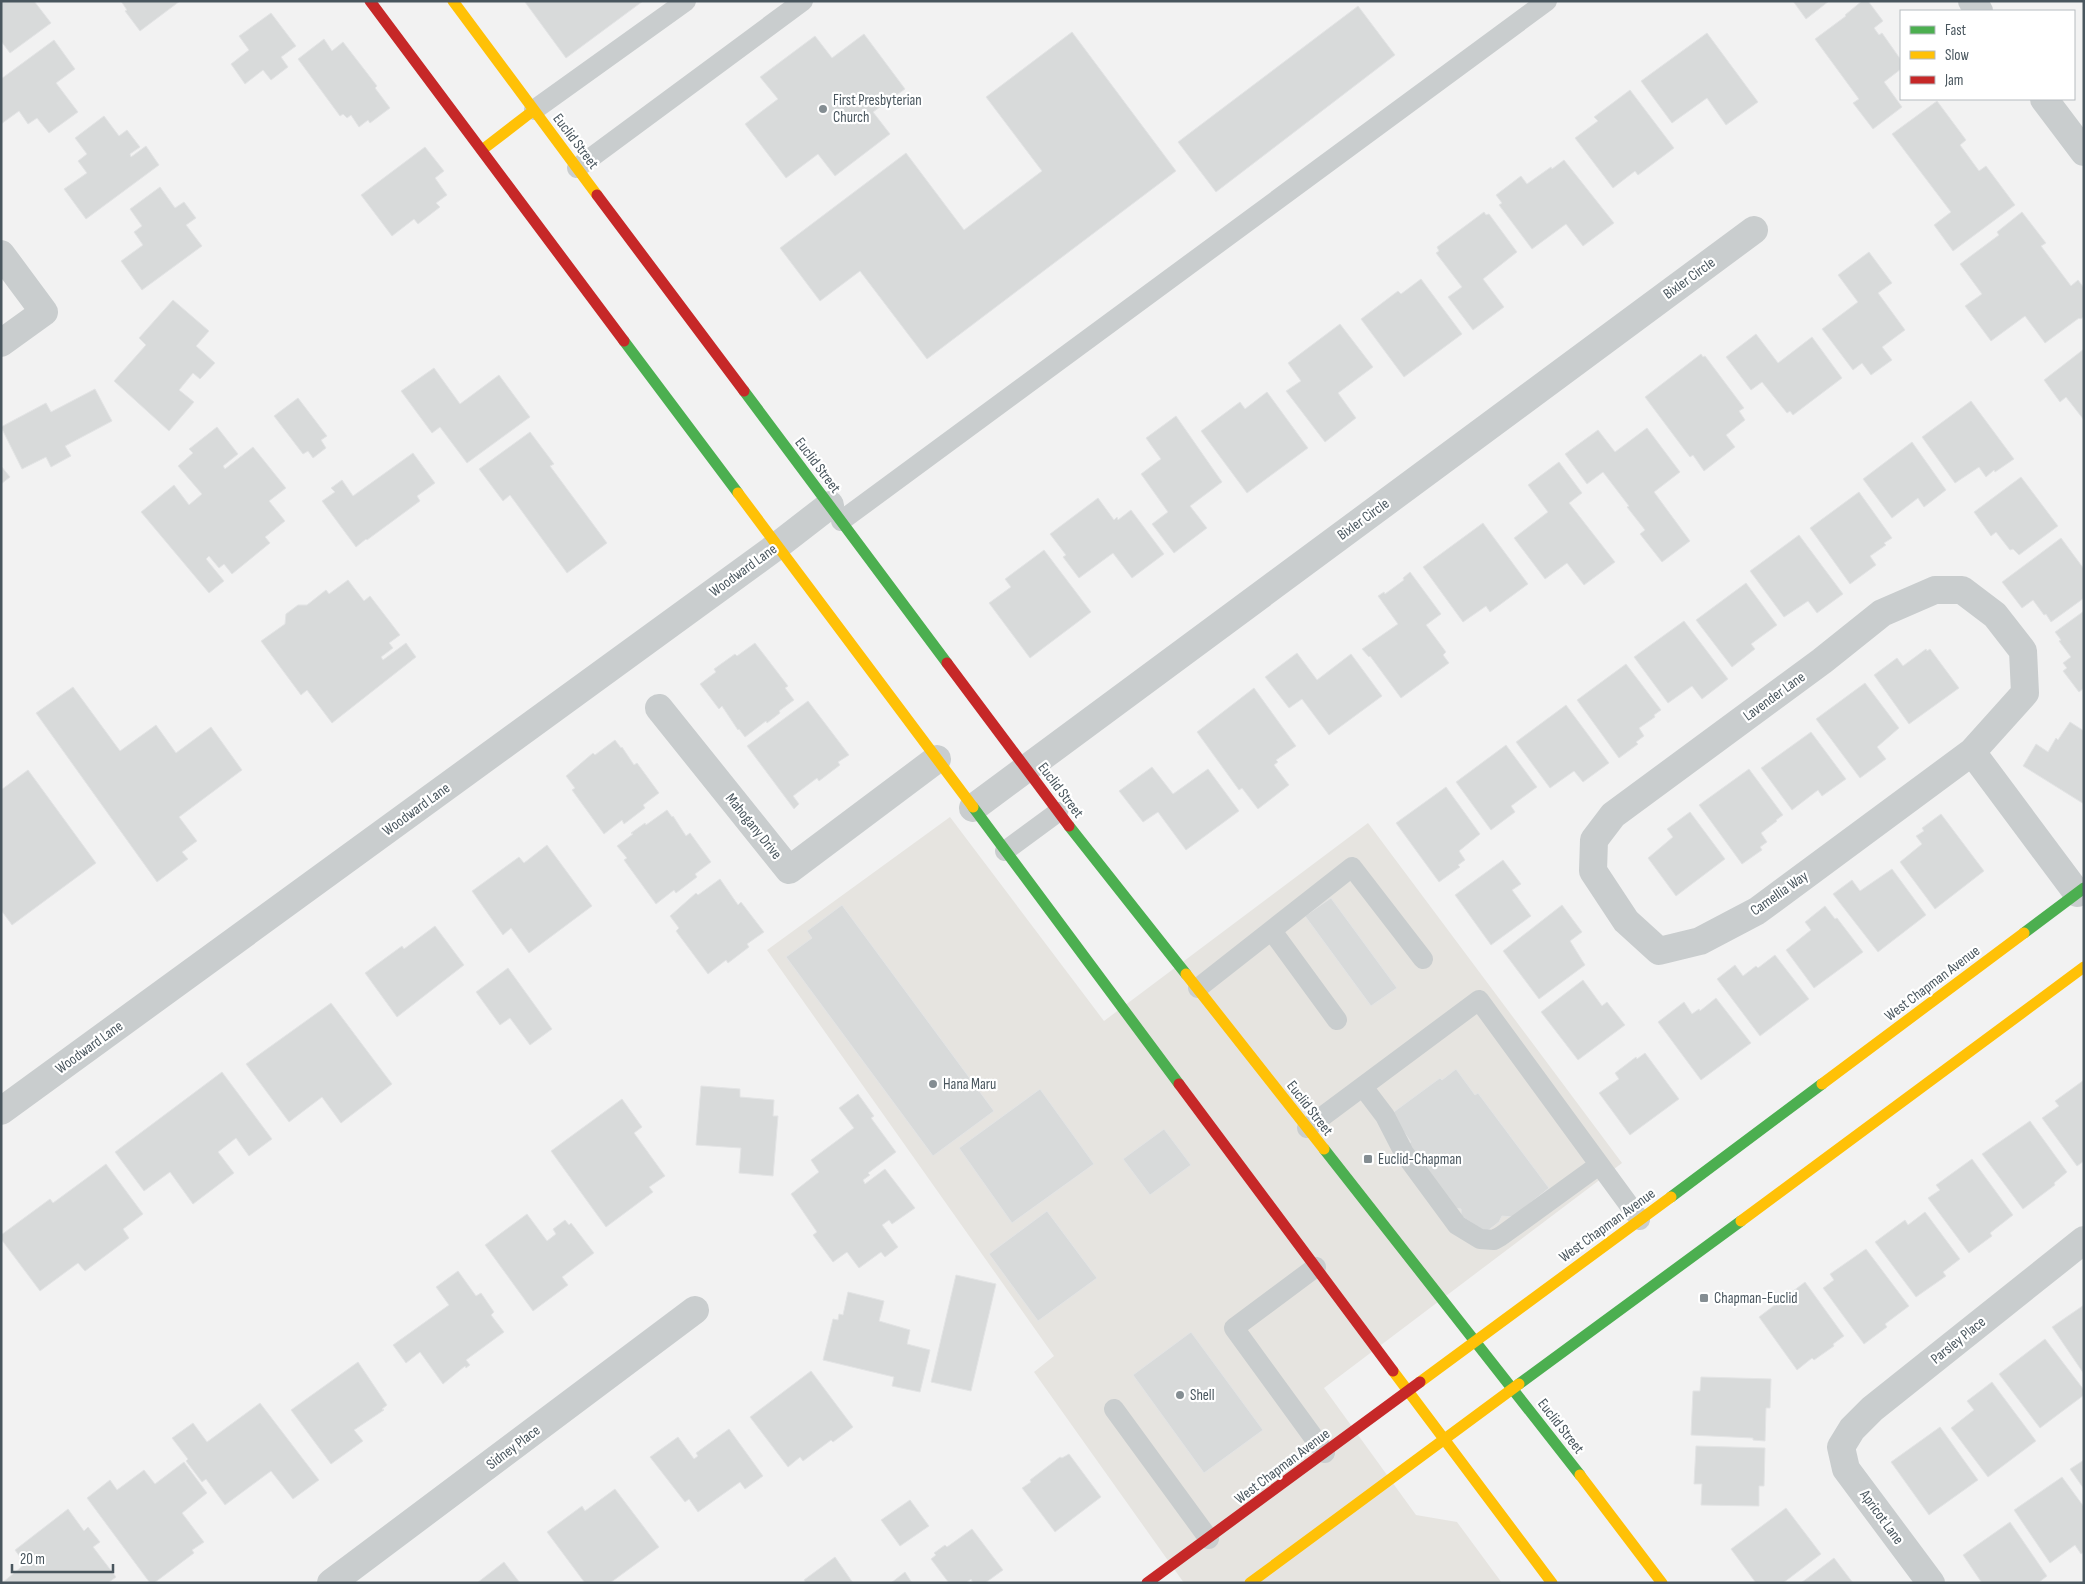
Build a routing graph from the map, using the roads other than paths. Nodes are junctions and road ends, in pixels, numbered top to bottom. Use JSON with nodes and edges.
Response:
{"nodes":[{"id":1,"x":370,"y":1,"type":"edge"},
{"id":2,"x":453,"y":1,"type":"edge"},
{"id":3,"x":686,"y":1,"type":"edge"},
{"id":4,"x":803,"y":1,"type":"edge"},
{"id":5,"x":1547,"y":1,"type":"edge"},
{"id":6,"x":2045,"y":100,"type":"edge"},
{"id":7,"x":534,"y":110,"type":"junction"},
{"id":8,"x":482,"y":150,"type":"junction"},
{"id":9,"x":2084,"y":152,"type":"edge"},
{"id":10,"x":577,"y":168,"type":"junction"},
{"id":11,"x":1754,"y":230,"type":"dead end"},
{"id":12,"x":1,"y":254,"type":"edge"},
{"id":13,"x":1,"y":343,"type":"edge"},
{"id":14,"x":835,"y":513,"type":"junction"},
{"id":15,"x":777,"y":546,"type":"junction"},
{"id":16,"x":1995,"y":614,"type":"joint"},
{"id":17,"x":660,"y":708,"type":"dead end"},
{"id":18,"x":1972,"y":752,"type":"junction"},
{"id":19,"x":937,"y":760,"type":"junction"},
{"id":20,"x":1026,"y":768,"type":"junction"},
{"id":21,"x":973,"y":808,"type":"junction"},
{"id":22,"x":1058,"y":812,"type":"junction"},
{"id":23,"x":1005,"y":851,"type":"junction"},
{"id":24,"x":1593,"y":871,"type":"joint"},
{"id":25,"x":2082,"y":894,"type":"edge"},
{"id":26,"x":1272,"y":931,"type":"junction"},
{"id":27,"x":1423,"y":959,"type":"dead end"},
{"id":28,"x":2084,"y":966,"type":"edge"},
{"id":29,"x":1198,"y":988,"type":"junction"},
{"id":30,"x":1337,"y":1020,"type":"dead end"},
{"id":31,"x":1363,"y":1087,"type":"junction"},
{"id":32,"x":1,"y":1111,"type":"edge"},
{"id":33,"x":1307,"y":1128,"type":"junction"},
{"id":34,"x":1599,"y":1164,"type":"junction"},
{"id":35,"x":1640,"y":1220,"type":"junction"},
{"id":36,"x":2084,"y":1240,"type":"edge"},
{"id":37,"x":1316,"y":1267,"type":"junction"},
{"id":38,"x":695,"y":1310,"type":"dead end"},
{"id":39,"x":1475,"y":1340,"type":"junction"},
{"id":40,"x":1513,"y":1389,"type":"junction"},
{"id":41,"x":1408,"y":1390,"type":"junction"},
{"id":42,"x":1114,"y":1409,"type":"dead end"},
{"id":43,"x":1444,"y":1439,"type":"junction"},
{"id":44,"x":1841,"y":1447,"type":"joint"},
{"id":45,"x":1325,"y":1453,"type":"junction"},
{"id":46,"x":1209,"y":1539,"type":"junction"},
{"id":47,"x":331,"y":1583,"type":"edge"},
{"id":48,"x":1147,"y":1583,"type":"edge"},
{"id":49,"x":1250,"y":1583,"type":"edge"},
{"id":50,"x":1552,"y":1583,"type":"edge"},
{"id":51,"x":1662,"y":1583,"type":"edge"},
{"id":52,"x":1930,"y":1583,"type":"edge"}],
"edges":[{"from":1,"to":8,"type":"main road"},
{"from":2,"to":7,"type":"main road","name":"Euclid Street"},
{"from":3,"to":7,"type":"lane"},
{"from":4,"to":10,"type":"lane"},
{"from":5,"to":14,"type":"lane"},
{"from":6,"to":9,"type":"street"},
{"from":7,"to":8,"type":"main road"},
{"from":7,"to":10,"type":"main road","name":"Euclid Street"},
{"from":8,"to":15,"type":"main road"},
{"from":10,"to":14,"type":"main road","name":"Euclid Street"},
{"from":11,"to":20,"type":"street","name":"Bixler Circle"},
{"from":12,"to":13,"type":"street"},
{"from":14,"to":15,"type":"street","name":"Woodward Lane"},
{"from":14,"to":20,"type":"main road","name":"Euclid Street"},
{"from":15,"to":19,"type":"main road"},
{"from":15,"to":32,"type":"street","name":"Woodward Lane"},
{"from":16,"to":18,"type":"street","name":"Camellia Way"},
{"from":16,"to":24,"type":"street","name":"Lavender Lane"},
{"from":17,"to":19,"type":"street","name":"Mahogany Drive"},
{"from":18,"to":24,"type":"street","name":"Camellia Way"},
{"from":18,"to":25,"type":"street"},
{"from":19,"to":21,"type":"main road"},
{"from":20,"to":21,"type":"street","name":"Bixler Circle"},
{"from":20,"to":22,"type":"main road","name":"Euclid Street"},
{"from":21,"to":23,"type":"main road"},
{"from":22,"to":23,"type":"lane"},
{"from":22,"to":29,"type":"main road","name":"Euclid Street"},
{"from":23,"to":37,"type":"main road"},
{"from":25,"to":35,"type":"main road","name":"West Chapman Avenue"},
{"from":26,"to":27,"type":"lane"},
{"from":26,"to":29,"type":"lane"},
{"from":26,"to":30,"type":"lane"},
{"from":28,"to":40,"type":"main road"},
{"from":29,"to":33,"type":"main road","name":"Euclid Street"},
{"from":31,"to":33,"type":"lane"},
{"from":31,"to":34,"type":"lane"},
{"from":31,"to":34,"type":"lane"},
{"from":33,"to":39,"type":"main road","name":"Euclid Street"},
{"from":34,"to":35,"type":"lane"},
{"from":35,"to":39,"type":"main road","name":"West Chapman Avenue"},
{"from":36,"to":44,"type":"street","name":"Parsley Place"},
{"from":37,"to":41,"type":"main road"},
{"from":37,"to":45,"type":"lane"},
{"from":38,"to":47,"type":"street","name":"Sidney Place"},
{"from":39,"to":40,"type":"main road","name":"Euclid Street"},
{"from":39,"to":41,"type":"main road","name":"West Chapman Avenue"},
{"from":40,"to":43,"type":"main road"},
{"from":40,"to":51,"type":"main road","name":"Euclid Street"},
{"from":41,"to":43,"type":"main road"},
{"from":41,"to":45,"type":"main road","name":"West Chapman Avenue"},
{"from":42,"to":46,"type":"lane"},
{"from":43,"to":49,"type":"main road"},
{"from":43,"to":50,"type":"main road"},
{"from":44,"to":52,"type":"street","name":"Apricot Lane"},
{"from":45,"to":46,"type":"main road","name":"West Chapman Avenue"},
{"from":46,"to":48,"type":"main road","name":"West Chapman Avenue"}]}
